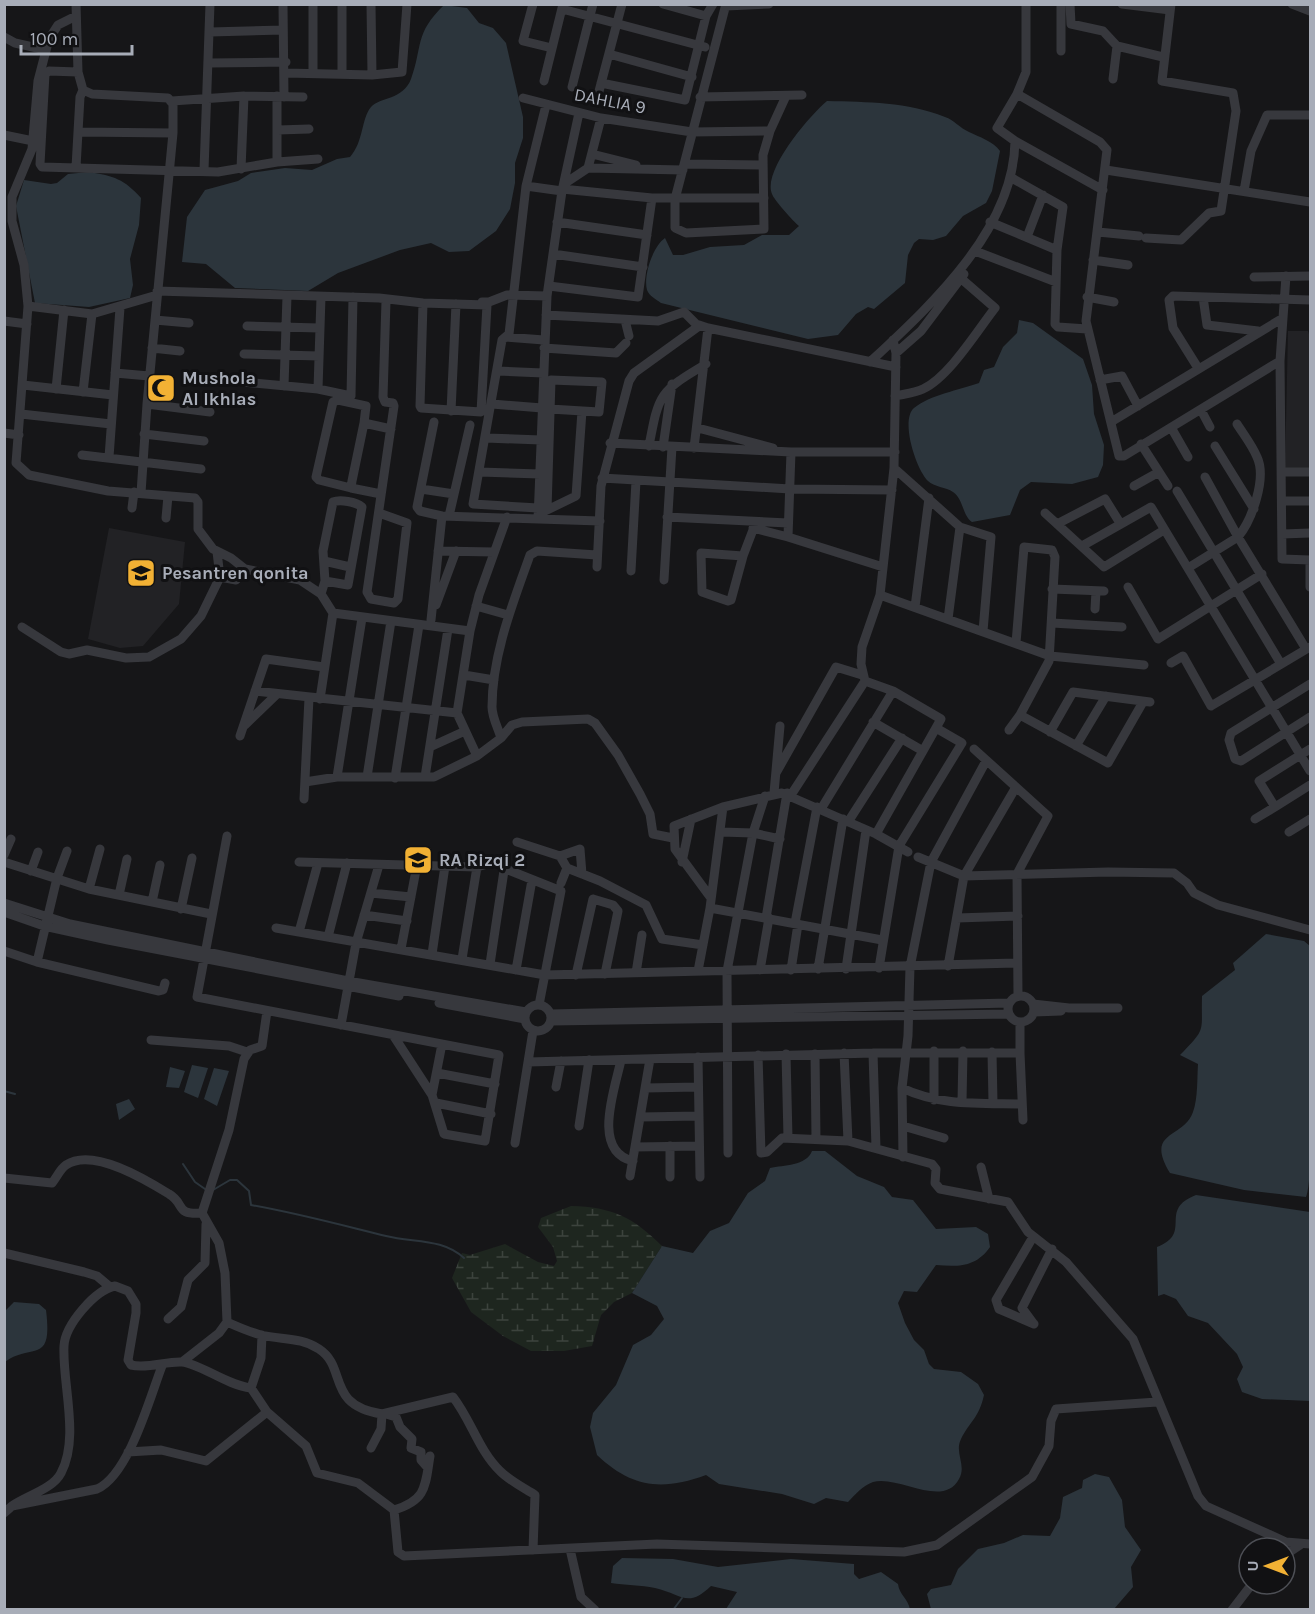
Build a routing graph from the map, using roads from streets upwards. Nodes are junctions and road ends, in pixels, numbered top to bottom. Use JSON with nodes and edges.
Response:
{"nodes":[{"id":1,"x":76,"y":4,"type":"edge"},
{"id":2,"x":210,"y":4,"type":"edge"},
{"id":3,"x":283,"y":4,"type":"edge"},
{"id":4,"x":313,"y":4,"type":"edge"},
{"id":5,"x":342,"y":4,"type":"edge"},
{"id":6,"x":371,"y":4,"type":"edge"},
{"id":7,"x":407,"y":4,"type":"edge"},
{"id":8,"x":532,"y":4,"type":"edge"},
{"id":9,"x":593,"y":4,"type":"edge"},
{"id":10,"x":622,"y":4,"type":"edge"},
{"id":11,"x":663,"y":4,"type":"edge"},
{"id":12,"x":713,"y":4,"type":"edge"},
{"id":13,"x":769,"y":4,"type":"edge"},
{"id":14,"x":1026,"y":4,"type":"edge"},
{"id":15,"x":1060,"y":4,"type":"edge"},
{"id":16,"x":1070,"y":4,"type":"edge"},
{"id":17,"x":1122,"y":4,"type":"edge"},
{"id":18,"x":1292,"y":4,"type":"edge"},
{"id":19,"x":726,"y":5,"type":"edge"},
{"id":20,"x":563,"y":7,"type":"edge"},
{"id":21,"x":1170,"y":7,"type":"edge"},
{"id":22,"x":1311,"y":11,"type":"edge"},
{"id":23,"x":76,"y":16,"type":"junction"},
{"id":24,"x":590,"y":16,"type":"junction"},
{"id":25,"x":706,"y":16,"type":"junction"},
{"id":26,"x":617,"y":23,"type":"junction"},
{"id":27,"x":283,"y":30,"type":"junction"},
{"id":28,"x":210,"y":32,"type":"junction"},
{"id":29,"x":4,"y":37,"type":"edge"},
{"id":30,"x":699,"y":45,"type":"junction"},
{"id":31,"x":1117,"y":46,"type":"junction"},
{"id":32,"x":552,"y":48,"type":"junction"},
{"id":33,"x":713,"y":49,"type":"junction"},
{"id":34,"x":46,"y":50,"type":"junction"},
{"id":35,"x":1061,"y":51,"type":"dead end"},
{"id":36,"x":609,"y":54,"type":"junction"},
{"id":37,"x":1163,"y":57,"type":"junction"},
{"id":38,"x":285,"y":62,"type":"junction"},
{"id":39,"x":209,"y":63,"type":"junction"},
{"id":40,"x":78,"y":72,"type":"junction"},
{"id":41,"x":286,"y":73,"type":"junction"},
{"id":42,"x":313,"y":73,"type":"junction"},
{"id":43,"x":342,"y":74,"type":"junction"},
{"id":44,"x":372,"y":75,"type":"junction"},
{"id":45,"x":692,"y":77,"type":"junction"},
{"id":46,"x":1113,"y":79,"type":"dead end"},
{"id":47,"x":544,"y":81,"type":"dead end"},
{"id":48,"x":601,"y":83,"type":"junction"},
{"id":49,"x":572,"y":87,"type":"dead end"},
{"id":50,"x":83,"y":90,"type":"junction"},
{"id":51,"x":1017,"y":94,"type":"junction"},
{"id":52,"x":598,"y":95,"type":"dead end"},
{"id":53,"x":802,"y":95,"type":"dead end"},
{"id":54,"x":244,"y":96,"type":"junction"},
{"id":55,"x":786,"y":96,"type":"junction"},
{"id":56,"x":281,"y":97,"type":"junction"},
{"id":57,"x":303,"y":97,"type":"dead end"},
{"id":58,"x":700,"y":97,"type":"junction"},
{"id":59,"x":208,"y":98,"type":"junction"},
{"id":60,"x":523,"y":98,"type":"dead end"},
{"id":61,"x":171,"y":101,"type":"junction"},
{"id":62,"x":546,"y":105,"type":"junction"},
{"id":63,"x":579,"y":113,"type":"junction"},
{"id":64,"x":1311,"y":115,"type":"edge"},
{"id":65,"x":601,"y":118,"type":"junction"},
{"id":66,"x":309,"y":129,"type":"dead end"},
{"id":67,"x":278,"y":130,"type":"junction"},
{"id":68,"x":770,"y":131,"type":"junction"},
{"id":69,"x":78,"y":132,"type":"junction"},
{"id":70,"x":692,"y":132,"type":"junction"},
{"id":71,"x":173,"y":133,"type":"junction"},
{"id":72,"x":4,"y":135,"type":"edge"},
{"id":73,"x":33,"y":141,"type":"junction"},
{"id":74,"x":1015,"y":141,"type":"junction"},
{"id":75,"x":592,"y":154,"type":"junction"},
{"id":76,"x":318,"y":159,"type":"dead end"},
{"id":77,"x":277,"y":162,"type":"junction"},
{"id":78,"x":761,"y":165,"type":"junction"},
{"id":79,"x":76,"y":167,"type":"junction"},
{"id":80,"x":684,"y":167,"type":"junction"},
{"id":81,"x":588,"y":168,"type":"junction"},
{"id":82,"x":648,"y":168,"type":"junction"},
{"id":83,"x":241,"y":169,"type":"junction"},
{"id":84,"x":204,"y":170,"type":"junction"},
{"id":85,"x":1106,"y":170,"type":"junction"},
{"id":86,"x":170,"y":171,"type":"junction"},
{"id":87,"x":1010,"y":177,"type":"junction"},
{"id":88,"x":526,"y":186,"type":"junction"},
{"id":89,"x":562,"y":188,"type":"junction"},
{"id":90,"x":1226,"y":189,"type":"junction"},
{"id":91,"x":1103,"y":190,"type":"junction"},
{"id":92,"x":1244,"y":191,"type":"junction"},
{"id":93,"x":1042,"y":195,"type":"junction"},
{"id":94,"x":652,"y":198,"type":"junction"},
{"id":95,"x":764,"y":198,"type":"junction"},
{"id":96,"x":675,"y":199,"type":"junction"},
{"id":97,"x":1311,"y":202,"type":"edge"},
{"id":98,"x":8,"y":220,"type":"edge"},
{"id":99,"x":557,"y":222,"type":"junction"},
{"id":100,"x":990,"y":222,"type":"junction"},
{"id":101,"x":1098,"y":231,"type":"junction"},
{"id":102,"x":647,"y":235,"type":"junction"},
{"id":103,"x":1028,"y":237,"type":"junction"},
{"id":104,"x":1057,"y":250,"type":"junction"},
{"id":105,"x":553,"y":255,"type":"junction"},
{"id":106,"x":973,"y":255,"type":"junction"},
{"id":107,"x":1094,"y":260,"type":"junction"},
{"id":108,"x":1128,"y":265,"type":"dead end"},
{"id":109,"x":643,"y":267,"type":"junction"},
{"id":110,"x":1286,"y":276,"type":"junction"},
{"id":111,"x":1311,"y":276,"type":"edge"},
{"id":112,"x":960,"y":277,"type":"junction"},
{"id":113,"x":1254,"y":277,"type":"dead end"},
{"id":114,"x":1056,"y":282,"type":"junction"},
{"id":115,"x":548,"y":291,"type":"junction"},
{"id":116,"x":157,"y":293,"type":"junction"},
{"id":117,"x":513,"y":294,"type":"junction"},
{"id":118,"x":287,"y":296,"type":"junction"},
{"id":119,"x":321,"y":297,"type":"junction"},
{"id":120,"x":353,"y":297,"type":"junction"},
{"id":121,"x":1087,"y":297,"type":"junction"},
{"id":122,"x":1203,"y":297,"type":"junction"},
{"id":123,"x":1285,"y":299,"type":"junction"},
{"id":124,"x":1311,"y":300,"type":"edge"},
{"id":125,"x":390,"y":301,"type":"junction"},
{"id":126,"x":1114,"y":302,"type":"dead end"},
{"id":127,"x":423,"y":303,"type":"junction"},
{"id":128,"x":456,"y":304,"type":"junction"},
{"id":129,"x":28,"y":306,"type":"junction"},
{"id":130,"x":120,"y":308,"type":"junction"},
{"id":131,"x":64,"y":310,"type":"junction"},
{"id":132,"x":92,"y":314,"type":"junction"},
{"id":133,"x":546,"y":315,"type":"junction"},
{"id":134,"x":1283,"y":318,"type":"junction"},
{"id":135,"x":155,"y":320,"type":"junction"},
{"id":136,"x":625,"y":320,"type":"junction"},
{"id":137,"x":4,"y":321,"type":"edge"},
{"id":138,"x":189,"y":323,"type":"dead end"},
{"id":139,"x":27,"y":324,"type":"junction"},
{"id":140,"x":247,"y":326,"type":"dead end"},
{"id":141,"x":704,"y":327,"type":"junction"},
{"id":142,"x":286,"y":328,"type":"junction"},
{"id":143,"x":319,"y":328,"type":"junction"},
{"id":144,"x":1087,"y":329,"type":"junction"},
{"id":145,"x":1258,"y":331,"type":"junction"},
{"id":146,"x":506,"y":337,"type":"junction"},
{"id":147,"x":893,"y":340,"type":"junction"},
{"id":148,"x":544,"y":344,"type":"junction"},
{"id":149,"x":152,"y":348,"type":"junction"},
{"id":150,"x":180,"y":351,"type":"dead end"},
{"id":151,"x":896,"y":353,"type":"junction"},
{"id":152,"x":244,"y":354,"type":"dead end"},
{"id":153,"x":286,"y":356,"type":"junction"},
{"id":154,"x":319,"y":356,"type":"junction"},
{"id":155,"x":1280,"y":361,"type":"junction"},
{"id":156,"x":870,"y":362,"type":"junction"},
{"id":157,"x":706,"y":364,"type":"junction"},
{"id":158,"x":896,"y":367,"type":"junction"},
{"id":159,"x":1198,"y":368,"type":"junction"},
{"id":160,"x":498,"y":371,"type":"junction"},
{"id":161,"x":115,"y":373,"type":"junction"},
{"id":162,"x":543,"y":373,"type":"junction"},
{"id":163,"x":149,"y":376,"type":"junction"},
{"id":164,"x":1100,"y":380,"type":"junction"},
{"id":165,"x":243,"y":381,"type":"dead end"},
{"id":166,"x":672,"y":384,"type":"junction"},
{"id":167,"x":23,"y":385,"type":"junction"},
{"id":168,"x":284,"y":386,"type":"junction"},
{"id":169,"x":56,"y":389,"type":"junction"},
{"id":170,"x":318,"y":389,"type":"junction"},
{"id":171,"x":83,"y":392,"type":"junction"},
{"id":172,"x":114,"y":395,"type":"junction"},
{"id":173,"x":895,"y":396,"type":"junction"},
{"id":174,"x":147,"y":404,"type":"junction"},
{"id":175,"x":492,"y":404,"type":"junction"},
{"id":176,"x":1138,"y":406,"type":"junction"},
{"id":177,"x":546,"y":408,"type":"junction"},
{"id":178,"x":1200,"y":410,"type":"junction"},
{"id":179,"x":452,"y":411,"type":"junction"},
{"id":180,"x":582,"y":411,"type":"junction"},
{"id":181,"x":210,"y":412,"type":"dead end"},
{"id":182,"x":21,"y":414,"type":"junction"},
{"id":183,"x":434,"y":422,"type":"dead end"},
{"id":184,"x":1111,"y":422,"type":"junction"},
{"id":185,"x":364,"y":423,"type":"junction"},
{"id":186,"x":111,"y":424,"type":"junction"},
{"id":187,"x":1237,"y":424,"type":"dead end"},
{"id":188,"x":470,"y":425,"type":"dead end"},
{"id":189,"x":1210,"y":427,"type":"dead end"},
{"id":190,"x":698,"y":428,"type":"junction"},
{"id":191,"x":391,"y":429,"type":"junction"},
{"id":192,"x":1172,"y":429,"type":"junction"},
{"id":193,"x":4,"y":433,"type":"edge"},
{"id":194,"x":144,"y":434,"type":"junction"},
{"id":195,"x":19,"y":435,"type":"junction"},
{"id":196,"x":486,"y":438,"type":"junction"},
{"id":197,"x":541,"y":440,"type":"junction"},
{"id":198,"x":204,"y":441,"type":"dead end"},
{"id":199,"x":610,"y":443,"type":"junction"},
{"id":200,"x":1141,"y":444,"type":"junction"},
{"id":201,"x":649,"y":446,"type":"junction"},
{"id":202,"x":1215,"y":446,"type":"dead end"},
{"id":203,"x":667,"y":447,"type":"junction"},
{"id":204,"x":694,"y":448,"type":"junction"},
{"id":205,"x":776,"y":451,"type":"junction"},
{"id":206,"x":791,"y":452,"type":"junction"},
{"id":207,"x":895,"y":452,"type":"junction"},
{"id":208,"x":82,"y":455,"type":"dead end"},
{"id":209,"x":109,"y":457,"type":"junction"},
{"id":210,"x":1188,"y":457,"type":"dead end"},
{"id":211,"x":142,"y":461,"type":"junction"},
{"id":212,"x":894,"y":468,"type":"junction"},
{"id":213,"x":201,"y":469,"type":"dead end"},
{"id":214,"x":480,"y":472,"type":"junction"},
{"id":215,"x":1159,"y":472,"type":"junction"},
{"id":216,"x":1282,"y":472,"type":"junction"},
{"id":217,"x":1311,"y":472,"type":"edge"},
{"id":218,"x":540,"y":474,"type":"junction"},
{"id":219,"x":1205,"y":477,"type":"dead end"},
{"id":220,"x":602,"y":478,"type":"junction"},
{"id":221,"x":636,"y":481,"type":"junction"},
{"id":222,"x":669,"y":484,"type":"junction"},
{"id":223,"x":1134,"y":486,"type":"dead end"},
{"id":224,"x":351,"y":488,"type":"junction"},
{"id":225,"x":421,"y":489,"type":"junction"},
{"id":226,"x":789,"y":489,"type":"junction"},
{"id":227,"x":891,"y":490,"type":"junction"},
{"id":228,"x":138,"y":493,"type":"junction"},
{"id":229,"x":381,"y":494,"type":"junction"},
{"id":230,"x":454,"y":494,"type":"junction"},
{"id":231,"x":168,"y":496,"type":"junction"},
{"id":232,"x":929,"y":498,"type":"junction"},
{"id":233,"x":1282,"y":501,"type":"junction"},
{"id":234,"x":1311,"y":501,"type":"edge"},
{"id":235,"x":132,"y":508,"type":"dead end"},
{"id":236,"x":1254,"y":509,"type":"junction"},
{"id":237,"x":379,"y":513,"type":"junction"},
{"id":238,"x":540,"y":513,"type":"junction"},
{"id":239,"x":1045,"y":513,"type":"dead end"},
{"id":240,"x":446,"y":516,"type":"junction"},
{"id":241,"x":507,"y":517,"type":"junction"},
{"id":242,"x":667,"y":517,"type":"junction"},
{"id":243,"x":166,"y":518,"type":"dead end"},
{"id":244,"x":600,"y":521,"type":"junction"},
{"id":245,"x":788,"y":523,"type":"junction"},
{"id":246,"x":1120,"y":523,"type":"junction"},
{"id":247,"x":1057,"y":524,"type":"junction"},
{"id":248,"x":754,"y":525,"type":"junction"},
{"id":249,"x":960,"y":527,"type":"junction"},
{"id":250,"x":1164,"y":530,"type":"junction"},
{"id":251,"x":1311,"y":533,"type":"edge"},
{"id":252,"x":1282,"y":534,"type":"junction"},
{"id":253,"x":788,"y":537,"type":"junction"},
{"id":254,"x":1238,"y":537,"type":"junction"},
{"id":255,"x":1082,"y":546,"type":"junction"},
{"id":256,"x":438,"y":551,"type":"junction"},
{"id":257,"x":456,"y":551,"type":"junction"},
{"id":258,"x":217,"y":552,"type":"junction"},
{"id":259,"x":494,"y":552,"type":"junction"},
{"id":260,"x":1215,"y":552,"type":"junction"},
{"id":261,"x":597,"y":555,"type":"junction"},
{"id":262,"x":743,"y":556,"type":"junction"},
{"id":263,"x":1310,"y":560,"type":"edge"},
{"id":264,"x":324,"y":561,"type":"junction"},
{"id":265,"x":350,"y":567,"type":"junction"},
{"id":266,"x":597,"y":567,"type":"dead end"},
{"id":267,"x":884,"y":567,"type":"junction"},
{"id":268,"x":1188,"y":568,"type":"junction"},
{"id":269,"x":631,"y":571,"type":"dead end"},
{"id":270,"x":1262,"y":574,"type":"junction"},
{"id":271,"x":239,"y":576,"type":"dead end"},
{"id":272,"x":220,"y":577,"type":"junction"},
{"id":273,"x":664,"y":580,"type":"dead end"},
{"id":274,"x":325,"y":581,"type":"junction"},
{"id":275,"x":1128,"y":587,"type":"dead end"},
{"id":276,"x":1311,"y":587,"type":"edge"},
{"id":277,"x":1052,"y":589,"type":"junction"},
{"id":278,"x":1236,"y":590,"type":"junction"},
{"id":279,"x":321,"y":594,"type":"junction"},
{"id":280,"x":880,"y":595,"type":"junction"},
{"id":281,"x":1210,"y":605,"type":"junction"},
{"id":282,"x":476,"y":606,"type":"junction"},
{"id":283,"x":915,"y":607,"type":"junction"},
{"id":284,"x":1095,"y":609,"type":"dead end"},
{"id":285,"x":333,"y":613,"type":"junction"},
{"id":286,"x":508,"y":615,"type":"junction"},
{"id":287,"x":362,"y":618,"type":"junction"},
{"id":288,"x":948,"y":619,"type":"junction"},
{"id":289,"x":391,"y":621,"type":"junction"},
{"id":290,"x":1052,"y":623,"type":"junction"},
{"id":291,"x":427,"y":624,"type":"junction"},
{"id":292,"x":22,"y":627,"type":"dead end"},
{"id":293,"x":1122,"y":627,"type":"dead end"},
{"id":294,"x":448,"y":629,"type":"junction"},
{"id":295,"x":470,"y":631,"type":"junction"},
{"id":296,"x":983,"y":631,"type":"junction"},
{"id":297,"x":1016,"y":643,"type":"junction"},
{"id":298,"x":1309,"y":648,"type":"edge"},
{"id":299,"x":1050,"y":656,"type":"junction"},
{"id":300,"x":1171,"y":663,"type":"dead end"},
{"id":301,"x":1281,"y":664,"type":"junction"},
{"id":302,"x":1144,"y":665,"type":"dead end"},
{"id":303,"x":324,"y":667,"type":"junction"},
{"id":304,"x":464,"y":675,"type":"junction"},
{"id":305,"x":864,"y":678,"type":"junction"},
{"id":306,"x":494,"y":680,"type":"junction"},
{"id":307,"x":1256,"y":681,"type":"junction"},
{"id":308,"x":1311,"y":684,"type":"edge"},
{"id":309,"x":255,"y":691,"type":"junction"},
{"id":310,"x":893,"y":691,"type":"junction"},
{"id":311,"x":276,"y":695,"type":"junction"},
{"id":312,"x":1106,"y":696,"type":"junction"},
{"id":313,"x":309,"y":698,"type":"junction"},
{"id":314,"x":320,"y":699,"type":"junction"},
{"id":315,"x":350,"y":702,"type":"junction"},
{"id":316,"x":379,"y":706,"type":"junction"},
{"id":317,"x":1272,"y":706,"type":"junction"},
{"id":318,"x":406,"y":709,"type":"junction"},
{"id":319,"x":437,"y":712,"type":"junction"},
{"id":320,"x":457,"y":713,"type":"junction"},
{"id":321,"x":1020,"y":715,"type":"junction"},
{"id":322,"x":1311,"y":717,"type":"edge"},
{"id":323,"x":873,"y":722,"type":"junction"},
{"id":324,"x":780,"y":726,"type":"dead end"},
{"id":325,"x":936,"y":728,"type":"junction"},
{"id":326,"x":465,"y":730,"type":"junction"},
{"id":327,"x":1009,"y":730,"type":"dead end"},
{"id":328,"x":1050,"y":732,"type":"junction"},
{"id":329,"x":1287,"y":732,"type":"junction"},
{"id":330,"x":501,"y":738,"type":"junction"},
{"id":331,"x":902,"y":738,"type":"junction"},
{"id":332,"x":1076,"y":746,"type":"junction"},
{"id":333,"x":430,"y":747,"type":"junction"},
{"id":334,"x":974,"y":749,"type":"dead end"},
{"id":335,"x":1311,"y":749,"type":"edge"},
{"id":336,"x":923,"y":751,"type":"junction"},
{"id":337,"x":1300,"y":755,"type":"junction"},
{"id":338,"x":477,"y":756,"type":"junction"},
{"id":339,"x":987,"y":761,"type":"junction"},
{"id":340,"x":1311,"y":771,"type":"edge"},
{"id":341,"x":776,"y":773,"type":"junction"},
{"id":342,"x":337,"y":777,"type":"junction"},
{"id":343,"x":367,"y":777,"type":"junction"},
{"id":344,"x":395,"y":777,"type":"junction"},
{"id":345,"x":424,"y":777,"type":"junction"},
{"id":346,"x":305,"y":782,"type":"junction"},
{"id":347,"x":1311,"y":785,"type":"edge"},
{"id":348,"x":1016,"y":787,"type":"junction"},
{"id":349,"x":774,"y":793,"type":"junction"},
{"id":350,"x":789,"y":794,"type":"junction"},
{"id":351,"x":765,"y":796,"type":"junction"},
{"id":352,"x":304,"y":799,"type":"dead end"},
{"id":353,"x":723,"y":807,"type":"junction"},
{"id":354,"x":1275,"y":807,"type":"junction"},
{"id":355,"x":819,"y":808,"type":"junction"},
{"id":356,"x":691,"y":819,"type":"junction"},
{"id":357,"x":1255,"y":819,"type":"dead end"},
{"id":358,"x":1311,"y":819,"type":"edge"},
{"id":359,"x":845,"y":820,"type":"junction"},
{"id":360,"x":866,"y":830,"type":"junction"},
{"id":361,"x":722,"y":832,"type":"junction"},
{"id":362,"x":1288,"y":832,"type":"dead end"},
{"id":363,"x":753,"y":833,"type":"junction"},
{"id":364,"x":876,"y":834,"type":"junction"},
{"id":365,"x":227,"y":836,"type":"dead end"},
{"id":366,"x":673,"y":838,"type":"junction"},
{"id":367,"x":11,"y":839,"type":"dead end"},
{"id":368,"x":780,"y":839,"type":"junction"},
{"id":369,"x":517,"y":842,"type":"dead end"},
{"id":370,"x":899,"y":846,"type":"junction"},
{"id":371,"x":100,"y":849,"type":"dead end"},
{"id":372,"x":67,"y":851,"type":"dead end"},
{"id":373,"x":38,"y":852,"type":"dead end"},
{"id":374,"x":908,"y":852,"type":"dead end"},
{"id":375,"x":4,"y":855,"type":"edge"},
{"id":376,"x":560,"y":856,"type":"junction"},
{"id":377,"x":918,"y":857,"type":"dead end"},
{"id":378,"x":192,"y":858,"type":"dead end"},
{"id":379,"x":127,"y":859,"type":"dead end"},
{"id":380,"x":4,"y":862,"type":"edge"},
{"id":381,"x":299,"y":862,"type":"dead end"},
{"id":382,"x":682,"y":862,"type":"junction"},
{"id":383,"x":931,"y":862,"type":"junction"},
{"id":384,"x":318,"y":863,"type":"junction"},
{"id":385,"x":347,"y":863,"type":"junction"},
{"id":386,"x":160,"y":865,"type":"dead end"},
{"id":387,"x":379,"y":865,"type":"junction"},
{"id":388,"x":417,"y":865,"type":"junction"},
{"id":389,"x":445,"y":866,"type":"junction"},
{"id":390,"x":477,"y":867,"type":"junction"},
{"id":391,"x":567,"y":868,"type":"junction"},
{"id":392,"x":506,"y":869,"type":"junction"},
{"id":393,"x":32,"y":871,"type":"junction"},
{"id":394,"x":582,"y":874,"type":"junction"},
{"id":395,"x":1017,"y":874,"type":"junction"},
{"id":396,"x":964,"y":876,"type":"junction"},
{"id":397,"x":57,"y":878,"type":"junction"},
{"id":398,"x":532,"y":880,"type":"junction"},
{"id":399,"x":561,"y":882,"type":"dead end"},
{"id":400,"x":88,"y":889,"type":"junction"},
{"id":401,"x":371,"y":893,"type":"junction"},
{"id":402,"x":119,"y":895,"type":"junction"},
{"id":403,"x":411,"y":897,"type":"junction"},
{"id":404,"x":152,"y":902,"type":"junction"},
{"id":405,"x":4,"y":903,"type":"edge"},
{"id":406,"x":711,"y":903,"type":"junction"},
{"id":407,"x":181,"y":909,"type":"junction"},
{"id":408,"x":4,"y":912,"type":"edge"},
{"id":409,"x":737,"y":912,"type":"junction"},
{"id":410,"x":211,"y":914,"type":"junction"},
{"id":411,"x":364,"y":915,"type":"junction"},
{"id":412,"x":1018,"y":916,"type":"junction"},
{"id":413,"x":767,"y":918,"type":"junction"},
{"id":414,"x":957,"y":918,"type":"junction"},
{"id":415,"x":406,"y":921,"type":"junction"},
{"id":416,"x":46,"y":922,"type":"junction"},
{"id":417,"x":796,"y":923,"type":"junction"},
{"id":418,"x":276,"y":928,"type":"dead end"},
{"id":419,"x":824,"y":929,"type":"junction"},
{"id":420,"x":1311,"y":930,"type":"edge"},
{"id":421,"x":299,"y":932,"type":"junction"},
{"id":422,"x":851,"y":934,"type":"junction"},
{"id":423,"x":642,"y":935,"type":"dead end"},
{"id":424,"x":328,"y":937,"type":"junction"},
{"id":425,"x":882,"y":940,"type":"junction"},
{"id":426,"x":356,"y":944,"type":"junction"},
{"id":427,"x":703,"y":945,"type":"junction"},
{"id":428,"x":401,"y":949,"type":"junction"},
{"id":429,"x":4,"y":951,"type":"edge"},
{"id":430,"x":432,"y":954,"type":"junction"},
{"id":431,"x":205,"y":955,"type":"junction"},
{"id":432,"x":462,"y":959,"type":"junction"},
{"id":433,"x":37,"y":962,"type":"junction"},
{"id":434,"x":1016,"y":963,"type":"junction"},
{"id":435,"x":490,"y":964,"type":"junction"},
{"id":436,"x":948,"y":966,"type":"junction"},
{"id":437,"x":910,"y":967,"type":"junction"},
{"id":438,"x":879,"y":968,"type":"junction"},
{"id":439,"x":818,"y":969,"type":"junction"},
{"id":440,"x":846,"y":969,"type":"junction"},
{"id":441,"x":516,"y":970,"type":"junction"},
{"id":442,"x":760,"y":970,"type":"junction"},
{"id":443,"x":791,"y":970,"type":"junction"},
{"id":444,"x":727,"y":971,"type":"junction"},
{"id":445,"x":698,"y":972,"type":"junction"},
{"id":446,"x":605,"y":974,"type":"junction"},
{"id":447,"x":636,"y":974,"type":"junction"},
{"id":448,"x":545,"y":975,"type":"junction"},
{"id":449,"x":576,"y":975,"type":"junction"},
{"id":450,"x":165,"y":983,"type":"dead end"},
{"id":451,"x":347,"y":984,"type":"junction"},
{"id":452,"x":1018,"y":996,"type":"junction"},
{"id":453,"x":1010,"y":1003,"type":"junction"},
{"id":454,"x":539,"y":1005,"type":"junction"},
{"id":455,"x":1034,"y":1008,"type":"junction"},
{"id":456,"x":1118,"y":1008,"type":"dead end"},
{"id":457,"x":908,"y":1009,"type":"junction"},
{"id":458,"x":267,"y":1011,"type":"junction"},
{"id":459,"x":727,"y":1014,"type":"junction"},
{"id":460,"x":1009,"y":1014,"type":"junction"},
{"id":461,"x":526,"y":1015,"type":"junction"},
{"id":462,"x":551,"y":1017,"type":"junction"},
{"id":463,"x":1020,"y":1022,"type":"junction"},
{"id":464,"x":341,"y":1025,"type":"junction"},
{"id":465,"x":533,"y":1031,"type":"junction"},
{"id":466,"x":393,"y":1035,"type":"junction"},
{"id":467,"x":151,"y":1040,"type":"dead end"},
{"id":468,"x":442,"y":1044,"type":"junction"},
{"id":469,"x":934,"y":1051,"type":"junction"},
{"id":470,"x":963,"y":1051,"type":"junction"},
{"id":471,"x":248,"y":1052,"type":"junction"},
{"id":472,"x":992,"y":1052,"type":"junction"},
{"id":473,"x":844,"y":1053,"type":"junction"},
{"id":474,"x":873,"y":1053,"type":"junction"},
{"id":475,"x":1020,"y":1053,"type":"junction"},
{"id":476,"x":786,"y":1054,"type":"junction"},
{"id":477,"x":815,"y":1054,"type":"junction"},
{"id":478,"x":758,"y":1055,"type":"junction"},
{"id":479,"x":905,"y":1055,"type":"junction"},
{"id":480,"x":727,"y":1057,"type":"junction"},
{"id":481,"x":698,"y":1058,"type":"junction"},
{"id":482,"x":650,"y":1059,"type":"junction"},
{"id":483,"x":561,"y":1060,"type":"junction"},
{"id":484,"x":589,"y":1060,"type":"junction"},
{"id":485,"x":621,"y":1060,"type":"junction"},
{"id":486,"x":528,"y":1062,"type":"junction"},
{"id":487,"x":437,"y":1073,"type":"junction"},
{"id":488,"x":495,"y":1084,"type":"junction"},
{"id":489,"x":698,"y":1086,"type":"junction"},
{"id":490,"x":556,"y":1087,"type":"dead end"},
{"id":491,"x":645,"y":1088,"type":"junction"},
{"id":492,"x":902,"y":1088,"type":"junction"},
{"id":493,"x":434,"y":1099,"type":"junction"},
{"id":494,"x":934,"y":1100,"type":"junction"},
{"id":495,"x":962,"y":1102,"type":"junction"},
{"id":496,"x":993,"y":1103,"type":"junction"},
{"id":497,"x":1022,"y":1104,"type":"junction"},
{"id":498,"x":491,"y":1114,"type":"junction"},
{"id":499,"x":699,"y":1116,"type":"junction"},
{"id":500,"x":640,"y":1117,"type":"junction"},
{"id":501,"x":1023,"y":1120,"type":"dead end"},
{"id":502,"x":579,"y":1126,"type":"dead end"},
{"id":503,"x":903,"y":1126,"type":"junction"},
{"id":504,"x":788,"y":1138,"type":"junction"},
{"id":505,"x":944,"y":1138,"type":"dead end"},
{"id":506,"x":816,"y":1139,"type":"junction"},
{"id":507,"x":848,"y":1142,"type":"junction"},
{"id":508,"x":515,"y":1143,"type":"dead end"},
{"id":509,"x":670,"y":1146,"type":"junction"},
{"id":510,"x":699,"y":1146,"type":"junction"},
{"id":511,"x":635,"y":1147,"type":"junction"},
{"id":512,"x":876,"y":1148,"type":"junction"},
{"id":513,"x":728,"y":1153,"type":"dead end"},
{"id":514,"x":903,"y":1156,"type":"junction"},
{"id":515,"x":633,"y":1161,"type":"junction"},
{"id":516,"x":981,"y":1167,"type":"dead end"},
{"id":517,"x":630,"y":1176,"type":"dead end"},
{"id":518,"x":670,"y":1177,"type":"dead end"},
{"id":519,"x":4,"y":1178,"type":"edge"},
{"id":520,"x":700,"y":1178,"type":"dead end"},
{"id":521,"x":989,"y":1199,"type":"junction"},
{"id":522,"x":202,"y":1213,"type":"junction"},
{"id":523,"x":206,"y":1224,"type":"junction"},
{"id":524,"x":1033,"y":1237,"type":"junction"},
{"id":525,"x":1052,"y":1249,"type":"junction"},
{"id":526,"x":4,"y":1253,"type":"edge"},
{"id":527,"x":110,"y":1287,"type":"junction"},
{"id":528,"x":168,"y":1319,"type":"dead end"},
{"id":529,"x":227,"y":1322,"type":"junction"},
{"id":530,"x":262,"y":1335,"type":"junction"},
{"id":531,"x":182,"y":1362,"type":"junction"},
{"id":532,"x":162,"y":1365,"type":"junction"},
{"id":533,"x":251,"y":1389,"type":"junction"},
{"id":534,"x":1157,"y":1402,"type":"junction"},
{"id":535,"x":267,"y":1412,"type":"junction"},
{"id":536,"x":382,"y":1414,"type":"junction"},
{"id":537,"x":371,"y":1448,"type":"dead end"},
{"id":538,"x":128,"y":1452,"type":"junction"},
{"id":539,"x":430,"y":1456,"type":"dead end"},
{"id":540,"x":428,"y":1468,"type":"junction"},
{"id":541,"x":8,"y":1509,"type":"edge"},
{"id":542,"x":394,"y":1510,"type":"junction"},
{"id":543,"x":1311,"y":1544,"type":"edge"},
{"id":544,"x":1300,"y":1545,"type":"junction"},
{"id":545,"x":1297,"y":1547,"type":"edge"},
{"id":546,"x":570,"y":1549,"type":"junction"},
{"id":547,"x":532,"y":1550,"type":"junction"},
{"id":548,"x":1243,"y":1596,"type":"edge"},
{"id":549,"x":595,"y":1610,"type":"edge"},
{"id":550,"x":1232,"y":1610,"type":"edge"}],
"edges":[{"from":1,"to":23,"type":"street"},
{"from":2,"to":28,"type":"street"},
{"from":3,"to":27,"type":"street"},
{"from":4,"to":42,"type":"street"},
{"from":5,"to":43,"type":"street"},
{"from":6,"to":44,"type":"street"},
{"from":7,"to":44,"type":"street"},
{"from":8,"to":32,"type":"street"},
{"from":9,"to":24,"type":"street"},
{"from":10,"to":26,"type":"street"},
{"from":11,"to":25,"type":"street"},
{"from":12,"to":25,"type":"street"},
{"from":13,"to":19,"type":"street"},
{"from":14,"to":51,"type":"street"},
{"from":15,"to":35,"type":"street"},
{"from":16,"to":31,"type":"street"},
{"from":17,"to":21,"type":"street"},
{"from":18,"to":22,"type":"street"},
{"from":19,"to":33,"type":"street"},
{"from":20,"to":24,"type":"street"},
{"from":20,"to":32,"type":"street"},
{"from":21,"to":37,"type":"street"},
{"from":23,"to":34,"type":"street"},
{"from":23,"to":40,"type":"street"},
{"from":24,"to":26,"type":"street"},
{"from":24,"to":49,"type":"street"},
{"from":25,"to":30,"type":"street"},
{"from":26,"to":30,"type":"street"},
{"from":26,"to":36,"type":"street"},
{"from":27,"to":28,"type":"street"},
{"from":27,"to":38,"type":"street"},
{"from":28,"to":39,"type":"street"},
{"from":29,"to":34,"type":"street"},
{"from":30,"to":33,"type":"street"},
{"from":30,"to":45,"type":"street"},
{"from":31,"to":37,"type":"street"},
{"from":31,"to":46,"type":"street"},
{"from":32,"to":47,"type":"street"},
{"from":33,"to":58,"type":"street"},
{"from":34,"to":73,"type":"street"},
{"from":36,"to":45,"type":"street"},
{"from":36,"to":48,"type":"street"},
{"from":37,"to":90,"type":"street"},
{"from":38,"to":39,"type":"street"},
{"from":38,"to":41,"type":"street"},
{"from":39,"to":59,"type":"street"},
{"from":40,"to":50,"type":"street"},
{"from":40,"to":79,"type":"street"},
{"from":41,"to":42,"type":"street"},
{"from":41,"to":56,"type":"street"},
{"from":42,"to":43,"type":"street"},
{"from":43,"to":44,"type":"street"},
{"from":45,"to":48,"type":"street"},
{"from":48,"to":52,"type":"street"},
{"from":50,"to":61,"type":"street"},
{"from":50,"to":69,"type":"street"},
{"from":51,"to":74,"type":"street"},
{"from":51,"to":85,"type":"street"},
{"from":53,"to":55,"type":"street"},
{"from":54,"to":56,"type":"street"},
{"from":54,"to":59,"type":"street"},
{"from":54,"to":83,"type":"street"},
{"from":55,"to":58,"type":"street"},
{"from":55,"to":68,"type":"street"},
{"from":56,"to":57,"type":"street"},
{"from":56,"to":67,"type":"street"},
{"from":58,"to":70,"type":"street"},
{"from":59,"to":61,"type":"street"},
{"from":59,"to":84,"type":"street"},
{"from":60,"to":62,"type":"street","name":"DAHLIA 9"},
{"from":61,"to":71,"type":"street"},
{"from":62,"to":63,"type":"street","name":"DAHLIA 9"},
{"from":62,"to":88,"type":"street"},
{"from":63,"to":65,"type":"street","name":"DAHLIA 9"},
{"from":63,"to":89,"type":"street"},
{"from":64,"to":92,"type":"street"},
{"from":65,"to":70,"type":"street","name":"DAHLIA 9"},
{"from":65,"to":75,"type":"street"},
{"from":66,"to":67,"type":"street"},
{"from":67,"to":77,"type":"street"},
{"from":68,"to":70,"type":"street","name":"DAHLIA 9"},
{"from":68,"to":78,"type":"street"},
{"from":69,"to":71,"type":"street"},
{"from":69,"to":79,"type":"street"},
{"from":70,"to":80,"type":"street"},
{"from":71,"to":86,"type":"street"},
{"from":72,"to":73,"type":"street"},
{"from":73,"to":98,"type":"street"},
{"from":74,"to":87,"type":"street"},
{"from":74,"to":91,"type":"street"},
{"from":75,"to":81,"type":"street"},
{"from":75,"to":82,"type":"street"},
{"from":76,"to":77,"type":"street"},
{"from":77,"to":83,"type":"street"},
{"from":78,"to":80,"type":"street"},
{"from":78,"to":95,"type":"street"},
{"from":79,"to":86,"type":"street"},
{"from":80,"to":82,"type":"street"},
{"from":80,"to":96,"type":"street"},
{"from":81,"to":82,"type":"street"},
{"from":81,"to":89,"type":"street"},
{"from":83,"to":84,"type":"street"},
{"from":84,"to":86,"type":"street"},
{"from":85,"to":90,"type":"street"},
{"from":85,"to":91,"type":"street"},
{"from":86,"to":116,"type":"street"},
{"from":87,"to":93,"type":"street"},
{"from":87,"to":100,"type":"street"},
{"from":88,"to":89,"type":"street"},
{"from":88,"to":117,"type":"street"},
{"from":89,"to":94,"type":"street"},
{"from":89,"to":99,"type":"street"},
{"from":90,"to":92,"type":"street"},
{"from":90,"to":101,"type":"street"},
{"from":91,"to":101,"type":"street"},
{"from":92,"to":97,"type":"street"},
{"from":93,"to":103,"type":"street"},
{"from":93,"to":104,"type":"street"},
{"from":94,"to":96,"type":"street"},
{"from":94,"to":102,"type":"street"},
{"from":95,"to":96,"type":"street"},
{"from":95,"to":96,"type":"street"},
{"from":98,"to":129,"type":"street"},
{"from":99,"to":102,"type":"street"},
{"from":99,"to":105,"type":"street"},
{"from":100,"to":103,"type":"street"},
{"from":100,"to":106,"type":"street"},
{"from":101,"to":107,"type":"street"},
{"from":102,"to":109,"type":"street"},
{"from":103,"to":104,"type":"street"},
{"from":104,"to":114,"type":"street"},
{"from":105,"to":109,"type":"street"},
{"from":105,"to":115,"type":"street"},
{"from":106,"to":112,"type":"street"},
{"from":106,"to":114,"type":"street"},
{"from":107,"to":108,"type":"street"},
{"from":107,"to":121,"type":"street"},
{"from":109,"to":115,"type":"street"},
{"from":110,"to":111,"type":"street"},
{"from":110,"to":113,"type":"street"},
{"from":110,"to":123,"type":"street"},
{"from":112,"to":147,"type":"street"},
{"from":112,"to":151,"type":"street"},
{"from":112,"to":173,"type":"street"},
{"from":114,"to":144,"type":"street"},
{"from":115,"to":117,"type":"street"},
{"from":115,"to":133,"type":"street"},
{"from":116,"to":118,"type":"street"},
{"from":116,"to":130,"type":"street"},
{"from":116,"to":135,"type":"street"},
{"from":117,"to":125,"type":"street"},
{"from":117,"to":146,"type":"street"},
{"from":118,"to":119,"type":"street"},
{"from":118,"to":142,"type":"street"},
{"from":119,"to":120,"type":"street"},
{"from":119,"to":143,"type":"street"},
{"from":120,"to":125,"type":"street"},
{"from":120,"to":170,"type":"street"},
{"from":121,"to":126,"type":"street"},
{"from":121,"to":144,"type":"street"},
{"from":122,"to":123,"type":"street"},
{"from":122,"to":145,"type":"street"},
{"from":122,"to":159,"type":"street"},
{"from":123,"to":124,"type":"street"},
{"from":123,"to":134,"type":"street"},
{"from":125,"to":127,"type":"street"},
{"from":125,"to":191,"type":"street"},
{"from":127,"to":128,"type":"street"},
{"from":127,"to":179,"type":"street"},
{"from":128,"to":179,"type":"street"},
{"from":128,"to":179,"type":"street"},
{"from":129,"to":131,"type":"street"},
{"from":129,"to":139,"type":"street"},
{"from":130,"to":132,"type":"street"},
{"from":130,"to":161,"type":"street"},
{"from":131,"to":132,"type":"street"},
{"from":131,"to":169,"type":"street"},
{"from":132,"to":171,"type":"street"},
{"from":133,"to":136,"type":"street"},
{"from":133,"to":148,"type":"street"},
{"from":134,"to":145,"type":"street"},
{"from":134,"to":155,"type":"street"},
{"from":135,"to":138,"type":"street"},
{"from":135,"to":149,"type":"street"},
{"from":136,"to":141,"type":"street"},
{"from":136,"to":148,"type":"street"},
{"from":137,"to":139,"type":"street"},
{"from":139,"to":167,"type":"street"},
{"from":140,"to":142,"type":"street"},
{"from":141,"to":156,"type":"street"},
{"from":141,"to":157,"type":"street"},
{"from":141,"to":199,"type":"street"},
{"from":142,"to":143,"type":"street"},
{"from":142,"to":153,"type":"street"},
{"from":143,"to":154,"type":"street"},
{"from":144,"to":164,"type":"street"},
{"from":145,"to":159,"type":"street"},
{"from":146,"to":148,"type":"street"},
{"from":146,"to":160,"type":"street"},
{"from":147,"to":151,"type":"street"},
{"from":147,"to":156,"type":"street"},
{"from":148,"to":162,"type":"street"},
{"from":149,"to":150,"type":"street"},
{"from":149,"to":163,"type":"street"},
{"from":151,"to":158,"type":"street"},
{"from":152,"to":153,"type":"street"},
{"from":153,"to":154,"type":"street"},
{"from":153,"to":168,"type":"street"},
{"from":154,"to":170,"type":"street"},
{"from":155,"to":178,"type":"street"},
{"from":155,"to":216,"type":"street"},
{"from":156,"to":158,"type":"street"},
{"from":157,"to":166,"type":"street"},
{"from":157,"to":190,"type":"street"},
{"from":158,"to":173,"type":"street"},
{"from":159,"to":176,"type":"street"},
{"from":160,"to":162,"type":"street"},
{"from":160,"to":175,"type":"street"},
{"from":161,"to":163,"type":"street"},
{"from":161,"to":172,"type":"street"},
{"from":162,"to":177,"type":"street"},
{"from":163,"to":174,"type":"street"},
{"from":164,"to":176,"type":"street"},
{"from":164,"to":184,"type":"street"},
{"from":165,"to":168,"type":"street"},
{"from":166,"to":201,"type":"street"},
{"from":166,"to":203,"type":"street"},
{"from":167,"to":169,"type":"street"},
{"from":167,"to":182,"type":"street"},
{"from":168,"to":170,"type":"street"},
{"from":169,"to":171,"type":"street"},
{"from":171,"to":172,"type":"street"},
{"from":172,"to":186,"type":"street"},
{"from":173,"to":207,"type":"street"},
{"from":174,"to":181,"type":"street"},
{"from":174,"to":194,"type":"street"},
{"from":175,"to":177,"type":"street"},
{"from":175,"to":196,"type":"street"},
{"from":176,"to":184,"type":"street"},
{"from":177,"to":180,"type":"street"},
{"from":177,"to":180,"type":"street"},
{"from":177,"to":197,"type":"street"},
{"from":177,"to":238,"type":"street"},
{"from":178,"to":189,"type":"street"},
{"from":178,"to":192,"type":"street"},
{"from":180,"to":238,"type":"street"},
{"from":182,"to":186,"type":"street"},
{"from":182,"to":195,"type":"street"},
{"from":183,"to":225,"type":"street"},
{"from":184,"to":200,"type":"street"},
{"from":185,"to":191,"type":"street"},
{"from":185,"to":224,"type":"street"},
{"from":185,"to":224,"type":"street"},
{"from":186,"to":209,"type":"street"},
{"from":187,"to":236,"type":"street"},
{"from":188,"to":230,"type":"street"},
{"from":190,"to":204,"type":"street"},
{"from":190,"to":205,"type":"street"},
{"from":191,"to":229,"type":"street"},
{"from":192,"to":200,"type":"street"},
{"from":192,"to":210,"type":"street"},
{"from":193,"to":195,"type":"street"},
{"from":194,"to":198,"type":"street"},
{"from":194,"to":211,"type":"street"},
{"from":195,"to":228,"type":"street"},
{"from":196,"to":197,"type":"street"},
{"from":196,"to":214,"type":"street"},
{"from":197,"to":218,"type":"street"},
{"from":199,"to":201,"type":"street"},
{"from":199,"to":220,"type":"street"},
{"from":200,"to":215,"type":"street"},
{"from":201,"to":203,"type":"street"},
{"from":202,"to":236,"type":"street"},
{"from":203,"to":204,"type":"street"},
{"from":203,"to":222,"type":"street"},
{"from":204,"to":205,"type":"street"},
{"from":205,"to":206,"type":"street"},
{"from":206,"to":207,"type":"street"},
{"from":206,"to":226,"type":"street"},
{"from":207,"to":212,"type":"street"},
{"from":208,"to":209,"type":"street"},
{"from":209,"to":211,"type":"street"},
{"from":211,"to":213,"type":"street"},
{"from":211,"to":228,"type":"street"},
{"from":212,"to":227,"type":"street"},
{"from":212,"to":232,"type":"street"},
{"from":214,"to":218,"type":"street"},
{"from":214,"to":238,"type":"street"},
{"from":215,"to":223,"type":"street"},
{"from":215,"to":260,"type":"street"},
{"from":216,"to":217,"type":"street"},
{"from":216,"to":233,"type":"street"},
{"from":218,"to":238,"type":"street"},
{"from":219,"to":254,"type":"street"},
{"from":220,"to":221,"type":"street"},
{"from":220,"to":244,"type":"street"},
{"from":221,"to":222,"type":"street"},
{"from":221,"to":269,"type":"street"},
{"from":222,"to":226,"type":"street"},
{"from":222,"to":242,"type":"street"},
{"from":224,"to":229,"type":"street"},
{"from":225,"to":230,"type":"street"},
{"from":225,"to":240,"type":"street"},
{"from":226,"to":227,"type":"street"},
{"from":226,"to":245,"type":"street"},
{"from":227,"to":267,"type":"street"},
{"from":228,"to":231,"type":"street"},
{"from":228,"to":235,"type":"street"},
{"from":229,"to":237,"type":"street"},
{"from":230,"to":240,"type":"street"},
{"from":231,"to":243,"type":"street"},
{"from":231,"to":258,"type":"street"},
{"from":232,"to":249,"type":"street"},
{"from":232,"to":283,"type":"street"},
{"from":233,"to":234,"type":"street"},
{"from":233,"to":252,"type":"street"},
{"from":236,"to":254,"type":"street"},
{"from":237,"to":237,"type":"street"},
{"from":238,"to":241,"type":"street"},
{"from":238,"to":244,"type":"street"},
{"from":239,"to":247,"type":"street"},
{"from":240,"to":241,"type":"street"},
{"from":240,"to":256,"type":"street"},
{"from":241,"to":259,"type":"street"},
{"from":242,"to":248,"type":"street"},
{"from":242,"to":273,"type":"street"},
{"from":244,"to":261,"type":"street"},
{"from":245,"to":248,"type":"street"},
{"from":245,"to":253,"type":"street"},
{"from":246,"to":247,"type":"street"},
{"from":246,"to":250,"type":"street"},
{"from":246,"to":255,"type":"street"},
{"from":247,"to":255,"type":"street"},
{"from":248,"to":253,"type":"street"},
{"from":248,"to":262,"type":"street"},
{"from":249,"to":288,"type":"street"},
{"from":249,"to":296,"type":"street"},
{"from":250,"to":255,"type":"street"},
{"from":250,"to":268,"type":"street"},
{"from":251,"to":252,"type":"street"},
{"from":252,"to":263,"type":"street"},
{"from":253,"to":267,"type":"street"},
{"from":254,"to":260,"type":"street"},
{"from":254,"to":270,"type":"street"},
{"from":256,"to":257,"type":"street"},
{"from":256,"to":291,"type":"street"},
{"from":257,"to":259,"type":"street"},
{"from":257,"to":291,"type":"street"},
{"from":258,"to":272,"type":"street"},
{"from":258,"to":279,"type":"street"},
{"from":259,"to":282,"type":"street"},
{"from":260,"to":268,"type":"street"},
{"from":260,"to":278,"type":"street"},
{"from":261,"to":266,"type":"street"},
{"from":261,"to":286,"type":"street"},
{"from":262,"to":262,"type":"street"},
{"from":263,"to":276,"type":"street"},
{"from":264,"to":265,"type":"street"},
{"from":264,"to":265,"type":"street"},
{"from":264,"to":274,"type":"street"},
{"from":265,"to":274,"type":"street"},
{"from":267,"to":280,"type":"street"},
{"from":268,"to":281,"type":"street"},
{"from":270,"to":278,"type":"street"},
{"from":270,"to":298,"type":"street"},
{"from":271,"to":272,"type":"street"},
{"from":272,"to":292,"type":"street"},
{"from":274,"to":279,"type":"street"},
{"from":275,"to":281,"type":"street"},
{"from":277,"to":284,"type":"street"},
{"from":277,"to":290,"type":"street"},
{"from":277,"to":297,"type":"street"},
{"from":278,"to":281,"type":"street"},
{"from":278,"to":301,"type":"street"},
{"from":279,"to":285,"type":"street"},
{"from":280,"to":283,"type":"street"},
{"from":280,"to":305,"type":"street"},
{"from":281,"to":307,"type":"street"},
{"from":282,"to":286,"type":"street"},
{"from":282,"to":295,"type":"street"},
{"from":283,"to":288,"type":"street"},
{"from":285,"to":287,"type":"street"},
{"from":285,"to":303,"type":"street"},
{"from":286,"to":306,"type":"street"},
{"from":287,"to":289,"type":"street"},
{"from":287,"to":315,"type":"street"},
{"from":288,"to":296,"type":"street"},
{"from":289,"to":291,"type":"street"},
{"from":289,"to":316,"type":"street"},
{"from":290,"to":293,"type":"street"},
{"from":290,"to":299,"type":"street"},
{"from":291,"to":294,"type":"street"},
{"from":291,"to":318,"type":"street"},
{"from":294,"to":295,"type":"street"},
{"from":294,"to":319,"type":"street"},
{"from":295,"to":304,"type":"street"},
{"from":296,"to":297,"type":"street"},
{"from":297,"to":299,"type":"street"},
{"from":298,"to":301,"type":"street"},
{"from":299,"to":302,"type":"street"},
{"from":299,"to":321,"type":"street"},
{"from":300,"to":307,"type":"street"},
{"from":301,"to":307,"type":"street"},
{"from":303,"to":309,"type":"street"},
{"from":303,"to":314,"type":"street"},
{"from":304,"to":306,"type":"street"},
{"from":304,"to":320,"type":"street"},
{"from":305,"to":310,"type":"street"},
{"from":305,"to":341,"type":"street"},
{"from":305,"to":350,"type":"street"},
{"from":306,"to":330,"type":"street"},
{"from":307,"to":317,"type":"street"},
{"from":308,"to":317,"type":"street"},
{"from":309,"to":311,"type":"street"},
{"from":309,"to":311,"type":"street"},
{"from":310,"to":323,"type":"street"},
{"from":310,"to":325,"type":"street"},
{"from":311,"to":313,"type":"street"},
{"from":312,"to":328,"type":"street"},
{"from":312,"to":332,"type":"street"},
{"from":312,"to":332,"type":"street"},
{"from":313,"to":314,"type":"street"},
{"from":313,"to":346,"type":"street"},
{"from":314,"to":315,"type":"street"},
{"from":315,"to":316,"type":"street"},
{"from":315,"to":342,"type":"street"},
{"from":316,"to":318,"type":"street"},
{"from":316,"to":343,"type":"street"},
{"from":317,"to":329,"type":"street"},
{"from":317,"to":329,"type":"street"},
{"from":318,"to":319,"type":"street"},
{"from":318,"to":344,"type":"street"},
{"from":319,"to":320,"type":"street"},
{"from":319,"to":333,"type":"street"},
{"from":320,"to":326,"type":"street"},
{"from":321,"to":327,"type":"street"},
{"from":321,"to":328,"type":"street"},
{"from":322,"to":329,"type":"street"},
{"from":323,"to":331,"type":"street"},
{"from":323,"to":355,"type":"street"},
{"from":324,"to":341,"type":"street"},
{"from":325,"to":336,"type":"street"},
{"from":325,"to":370,"type":"street"},
{"from":326,"to":333,"type":"street"},
{"from":326,"to":338,"type":"street"},
{"from":328,"to":332,"type":"street"},
{"from":329,"to":337,"type":"street"},
{"from":330,"to":338,"type":"street"},
{"from":330,"to":366,"type":"street"},
{"from":331,"to":336,"type":"street"},
{"from":331,"to":359,"type":"street"},
{"from":333,"to":345,"type":"street"},
{"from":334,"to":339,"type":"street"},
{"from":335,"to":337,"type":"street"},
{"from":336,"to":364,"type":"street"},
{"from":337,"to":340,"type":"street"},
{"from":337,"to":354,"type":"street"},
{"from":338,"to":345,"type":"street"},
{"from":339,"to":348,"type":"street"},
{"from":339,"to":383,"type":"street"},
{"from":341,"to":349,"type":"street"},
{"from":342,"to":343,"type":"street"},
{"from":342,"to":346,"type":"street"},
{"from":343,"to":344,"type":"street"},
{"from":344,"to":345,"type":"street"},
{"from":346,"to":352,"type":"street"},
{"from":347,"to":354,"type":"street"},
{"from":348,"to":395,"type":"street"},
{"from":348,"to":396,"type":"street"},
{"from":349,"to":350,"type":"street"},
{"from":349,"to":351,"type":"street"},
{"from":350,"to":355,"type":"street"},
{"from":350,"to":368,"type":"street"},
{"from":351,"to":353,"type":"street"},
{"from":351,"to":363,"type":"street"},
{"from":353,"to":356,"type":"street"},
{"from":353,"to":361,"type":"street"},
{"from":354,"to":357,"type":"street"},
{"from":355,"to":359,"type":"street"},
{"from":355,"to":417,"type":"street"},
{"from":356,"to":366,"type":"street"},
{"from":356,"to":382,"type":"street"},
{"from":358,"to":362,"type":"street"},
{"from":359,"to":360,"type":"street"},
{"from":359,"to":419,"type":"street"},
{"from":360,"to":364,"type":"street"},
{"from":360,"to":422,"type":"street"},
{"from":361,"to":363,"type":"street"},
{"from":361,"to":406,"type":"street"},
{"from":363,"to":368,"type":"street"},
{"from":363,"to":409,"type":"street"},
{"from":364,"to":370,"type":"street"},
{"from":365,"to":410,"type":"street"},
{"from":366,"to":382,"type":"street"},
{"from":367,"to":375,"type":"street"},
{"from":368,"to":413,"type":"street"},
{"from":369,"to":376,"type":"street"},
{"from":370,"to":374,"type":"street"},
{"from":370,"to":425,"type":"street"},
{"from":371,"to":400,"type":"street"},
{"from":372,"to":397,"type":"street"},
{"from":373,"to":393,"type":"street"},
{"from":376,"to":391,"type":"street"},
{"from":376,"to":394,"type":"street"},
{"from":377,"to":383,"type":"street"},
{"from":378,"to":407,"type":"street"},
{"from":379,"to":402,"type":"street"},
{"from":380,"to":393,"type":"street"},
{"from":381,"to":384,"type":"street"},
{"from":382,"to":406,"type":"street"},
{"from":383,"to":396,"type":"street"},
{"from":383,"to":437,"type":"street"},
{"from":384,"to":385,"type":"street"},
{"from":384,"to":421,"type":"street"},
{"from":385,"to":387,"type":"street"},
{"from":385,"to":424,"type":"street"},
{"from":386,"to":404,"type":"street"},
{"from":387,"to":388,"type":"street"},
{"from":387,"to":401,"type":"street"},
{"from":388,"to":389,"type":"street"},
{"from":388,"to":403,"type":"street"},
{"from":389,"to":390,"type":"street"},
{"from":389,"to":430,"type":"street"},
{"from":390,"to":392,"type":"street"},
{"from":390,"to":432,"type":"street"},
{"from":391,"to":394,"type":"street"},
{"from":391,"to":399,"type":"street"},
{"from":392,"to":398,"type":"street"},
{"from":392,"to":435,"type":"street"},
{"from":393,"to":397,"type":"street"},
{"from":394,"to":427,"type":"street"},
{"from":395,"to":396,"type":"street"},
{"from":395,"to":412,"type":"street"},
{"from":395,"to":420,"type":"street"},
{"from":396,"to":414,"type":"street"},
{"from":397,"to":400,"type":"street"},
{"from":397,"to":416,"type":"street"},
{"from":398,"to":441,"type":"street"},
{"from":398,"to":448,"type":"street"},
{"from":400,"to":402,"type":"street"},
{"from":401,"to":403,"type":"street"},
{"from":401,"to":411,"type":"street"},
{"from":402,"to":404,"type":"street"},
{"from":403,"to":415,"type":"street"},
{"from":404,"to":407,"type":"street"},
{"from":405,"to":416,"type":"street"},
{"from":406,"to":409,"type":"street"},
{"from":406,"to":427,"type":"street"},
{"from":407,"to":410,"type":"street"},
{"from":408,"to":416,"type":"street"},
{"from":409,"to":413,"type":"street"},
{"from":409,"to":444,"type":"street"},
{"from":410,"to":431,"type":"street"},
{"from":411,"to":415,"type":"street"},
{"from":411,"to":426,"type":"street"},
{"from":412,"to":414,"type":"street"},
{"from":412,"to":434,"type":"street"},
{"from":413,"to":417,"type":"street"},
{"from":413,"to":442,"type":"street"},
{"from":414,"to":436,"type":"street"},
{"from":415,"to":428,"type":"street"},
{"from":416,"to":431,"type":"street"},
{"from":416,"to":433,"type":"street"},
{"from":417,"to":419,"type":"street"},
{"from":417,"to":443,"type":"street"},
{"from":418,"to":421,"type":"street"},
{"from":419,"to":422,"type":"street"},
{"from":419,"to":439,"type":"street"},
{"from":421,"to":424,"type":"street"},
{"from":422,"to":425,"type":"street"},
{"from":422,"to":440,"type":"street"},
{"from":423,"to":447,"type":"street"},
{"from":424,"to":426,"type":"street"},
{"from":425,"to":438,"type":"street"},
{"from":426,"to":428,"type":"street"},
{"from":426,"to":451,"type":"street"},
{"from":427,"to":445,"type":"street"},
{"from":428,"to":430,"type":"street"},
{"from":429,"to":433,"type":"street"},
{"from":430,"to":432,"type":"street"},
{"from":431,"to":451,"type":"street"},
{"from":431,"to":458,"type":"street"},
{"from":432,"to":435,"type":"street"},
{"from":433,"to":450,"type":"street"},
{"from":434,"to":436,"type":"street"},
{"from":434,"to":452,"type":"street"},
{"from":435,"to":441,"type":"street"},
{"from":436,"to":437,"type":"street"},
{"from":437,"to":438,"type":"street"},
{"from":437,"to":457,"type":"street"},
{"from":438,"to":440,"type":"street"},
{"from":439,"to":440,"type":"street"},
{"from":439,"to":443,"type":"street"},
{"from":441,"to":448,"type":"street"},
{"from":442,"to":443,"type":"street"},
{"from":442,"to":444,"type":"street"},
{"from":444,"to":445,"type":"street"},
{"from":444,"to":459,"type":"street"},
{"from":445,"to":447,"type":"street"},
{"from":446,"to":447,"type":"street"},
{"from":446,"to":449,"type":"street"},
{"from":446,"to":449,"type":"street"},
{"from":448,"to":449,"type":"street"},
{"from":448,"to":454,"type":"street"},
{"from":451,"to":461,"type":"street"},
{"from":451,"to":464,"type":"street"},
{"from":452,"to":453,"type":"street"},
{"from":452,"to":455,"type":"street"},
{"from":453,"to":457,"type":"street"},
{"from":453,"to":460,"type":"street"},
{"from":454,"to":461,"type":"street"},
{"from":454,"to":462,"type":"street"},
{"from":455,"to":456,"type":"street"},
{"from":455,"to":463,"type":"street"},
{"from":457,"to":459,"type":"street"},
{"from":457,"to":460,"type":"street"},
{"from":457,"to":479,"type":"street"},
{"from":458,"to":464,"type":"street"},
{"from":458,"to":471,"type":"street"},
{"from":459,"to":462,"type":"street"},
{"from":459,"to":480,"type":"street"},
{"from":460,"to":463,"type":"street"},
{"from":461,"to":465,"type":"street"},
{"from":462,"to":465,"type":"street"},
{"from":463,"to":475,"type":"street"},
{"from":464,"to":466,"type":"street"},
{"from":465,"to":486,"type":"street"},
{"from":466,"to":468,"type":"street"},
{"from":466,"to":493,"type":"street"},
{"from":467,"to":471,"type":"street"},
{"from":468,"to":487,"type":"street"},
{"from":468,"to":488,"type":"street"},
{"from":469,"to":470,"type":"street"},
{"from":469,"to":479,"type":"street"},
{"from":469,"to":494,"type":"street"},
{"from":470,"to":472,"type":"street"},
{"from":470,"to":495,"type":"street"},
{"from":471,"to":522,"type":"street"},
{"from":472,"to":475,"type":"street"},
{"from":472,"to":496,"type":"street"},
{"from":473,"to":474,"type":"street"},
{"from":473,"to":477,"type":"street"},
{"from":473,"to":507,"type":"street"},
{"from":474,"to":479,"type":"street"},
{"from":474,"to":512,"type":"street"},
{"from":475,"to":497,"type":"street"},
{"from":476,"to":477,"type":"street"},
{"from":476,"to":478,"type":"street"},
{"from":476,"to":504,"type":"street"},
{"from":477,"to":506,"type":"street"},
{"from":478,"to":480,"type":"street"},
{"from":478,"to":504,"type":"street"},
{"from":479,"to":492,"type":"street"},
{"from":480,"to":481,"type":"street"},
{"from":480,"to":513,"type":"street"},
{"from":481,"to":482,"type":"street"},
{"from":481,"to":489,"type":"street"},
{"from":482,"to":485,"type":"street"},
{"from":482,"to":491,"type":"street"},
{"from":483,"to":484,"type":"street"},
{"from":483,"to":486,"type":"street"},
{"from":483,"to":490,"type":"street"},
{"from":484,"to":485,"type":"street"},
{"from":484,"to":502,"type":"street"},
{"from":485,"to":515,"type":"street"},
{"from":486,"to":508,"type":"street"},
{"from":487,"to":488,"type":"street"},
{"from":487,"to":493,"type":"street"},
{"from":488,"to":498,"type":"street"},
{"from":489,"to":491,"type":"street"},
{"from":489,"to":499,"type":"street"},
{"from":491,"to":500,"type":"street"},
{"from":492,"to":494,"type":"street"},
{"from":492,"to":503,"type":"street"},
{"from":493,"to":498,"type":"street"},
{"from":493,"to":498,"type":"street"},
{"from":494,"to":495,"type":"street"},
{"from":495,"to":496,"type":"street"},
{"from":496,"to":497,"type":"street"},
{"from":497,"to":501,"type":"street"},
{"from":499,"to":500,"type":"street"},
{"from":499,"to":510,"type":"street"},
{"from":500,"to":511,"type":"street"},
{"from":503,"to":505,"type":"street"},
{"from":503,"to":514,"type":"street"},
{"from":504,"to":506,"type":"street"},
{"from":506,"to":507,"type":"street"},
{"from":507,"to":512,"type":"street"},
{"from":509,"to":510,"type":"street"},
{"from":509,"to":511,"type":"street"},
{"from":509,"to":518,"type":"street"},
{"from":510,"to":520,"type":"street"},
{"from":511,"to":515,"type":"street"},
{"from":512,"to":514,"type":"street"},
{"from":514,"to":521,"type":"street"},
{"from":515,"to":517,"type":"street"},
{"from":516,"to":521,"type":"street"},
{"from":519,"to":522,"type":"street"},
{"from":521,"to":524,"type":"street"},
{"from":522,"to":523,"type":"street"},
{"from":523,"to":528,"type":"street"},
{"from":523,"to":529,"type":"street"},
{"from":524,"to":525,"type":"street"},
{"from":524,"to":525,"type":"street"},
{"from":525,"to":534,"type":"street"},
{"from":526,"to":527,"type":"street"},
{"from":527,"to":532,"type":"street"},
{"from":527,"to":541,"type":"street"},
{"from":529,"to":530,"type":"street"},
{"from":529,"to":531,"type":"street"},
{"from":530,"to":533,"type":"street"},
{"from":530,"to":536,"type":"street"},
{"from":531,"to":532,"type":"street"},
{"from":531,"to":533,"type":"street"},
{"from":532,"to":538,"type":"street"},
{"from":533,"to":535,"type":"street"},
{"from":534,"to":544,"type":"street"},
{"from":534,"to":546,"type":"street"},
{"from":535,"to":538,"type":"street"},
{"from":535,"to":542,"type":"street"},
{"from":536,"to":537,"type":"street"},
{"from":536,"to":540,"type":"street"},
{"from":536,"to":547,"type":"street"},
{"from":538,"to":541,"type":"street"},
{"from":539,"to":540,"type":"street"},
{"from":540,"to":542,"type":"street"},
{"from":542,"to":547,"type":"street"},
{"from":543,"to":544,"type":"street"},
{"from":544,"to":545,"type":"street"},
{"from":546,"to":547,"type":"street"},
{"from":546,"to":549,"type":"street"},
{"from":548,"to":550,"type":"street"}]}
